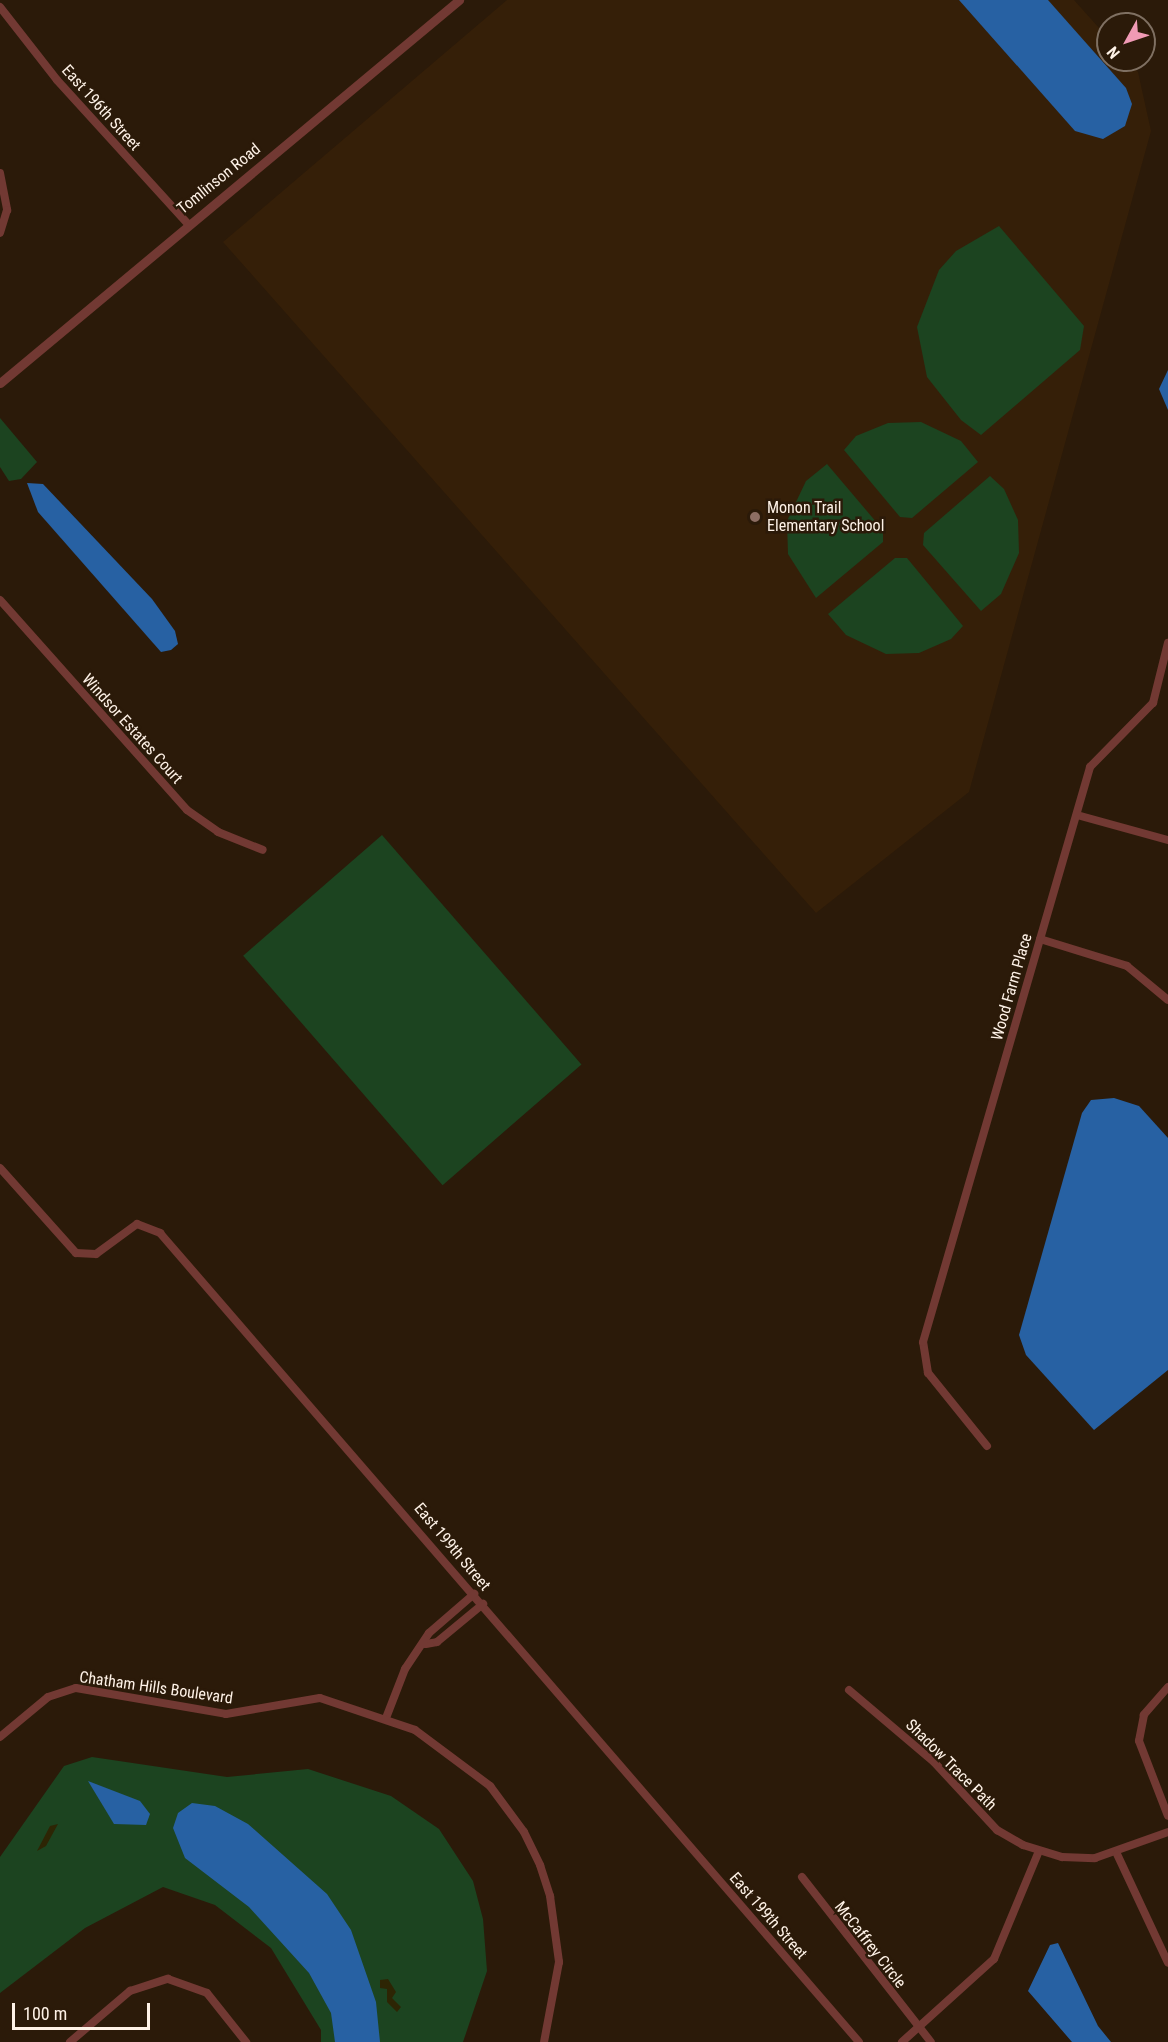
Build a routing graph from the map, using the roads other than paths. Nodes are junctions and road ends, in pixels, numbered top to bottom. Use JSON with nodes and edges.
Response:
{"nodes":[{"id":1,"x":459,"y":0,"type":"edge"},
{"id":2,"x":0,"y":7,"type":"edge"},
{"id":3,"x":0,"y":173,"type":"edge"},
{"id":4,"x":188,"y":224,"type":"junction"},
{"id":5,"x":0,"y":233,"type":"edge"},
{"id":6,"x":0,"y":383,"type":"edge"},
{"id":7,"x":0,"y":600,"type":"edge"},
{"id":8,"x":1168,"y":643,"type":"edge"},
{"id":9,"x":1077,"y":815,"type":"junction"},
{"id":10,"x":1168,"y":840,"type":"edge"},
{"id":11,"x":263,"y":850,"type":"dead end"},
{"id":12,"x":1040,"y":939,"type":"junction"},
{"id":13,"x":1168,"y":1000,"type":"edge"},
{"id":14,"x":0,"y":1168,"type":"edge"},
{"id":15,"x":987,"y":1446,"type":"dead end"},
{"id":16,"x":474,"y":1594,"type":"junction"},
{"id":17,"x":483,"y":1604,"type":"junction"},
{"id":18,"x":426,"y":1644,"type":"junction"},
{"id":19,"x":1168,"y":1687,"type":"edge"},
{"id":20,"x":849,"y":1690,"type":"dead end"},
{"id":21,"x":386,"y":1719,"type":"junction"},
{"id":22,"x":0,"y":1737,"type":"edge"},
{"id":23,"x":1168,"y":1816,"type":"edge"},
{"id":24,"x":1168,"y":1833,"type":"edge"},
{"id":25,"x":1039,"y":1851,"type":"junction"},
{"id":26,"x":1117,"y":1854,"type":"junction"},
{"id":27,"x":802,"y":1876,"type":"dead end"},
{"id":28,"x":1168,"y":1963,"type":"edge"},
{"id":29,"x":919,"y":2028,"type":"junction"},
{"id":30,"x":70,"y":2042,"type":"edge"},
{"id":31,"x":246,"y":2042,"type":"edge"},
{"id":32,"x":544,"y":2042,"type":"edge"},
{"id":33,"x":859,"y":2042,"type":"edge"},
{"id":34,"x":902,"y":2042,"type":"edge"},
{"id":35,"x":931,"y":2042,"type":"edge"}],
"edges":[{"from":1,"to":4,"type":"street","name":"Tomlinson Road"},
{"from":2,"to":4,"type":"street","name":"East 196th Street"},
{"from":3,"to":5,"type":"street"},
{"from":4,"to":6,"type":"street","name":"Tomlinson Road"},
{"from":7,"to":11,"type":"street","name":"Windsor Estates Court"},
{"from":8,"to":9,"type":"street","name":"Wood Farm Place"},
{"from":9,"to":10,"type":"street"},
{"from":9,"to":12,"type":"street","name":"Wood Farm Place"},
{"from":12,"to":13,"type":"street"},
{"from":12,"to":15,"type":"street","name":"Wood Farm Place"},
{"from":14,"to":16,"type":"street","name":"East 199th Street"},
{"from":16,"to":17,"type":"street","name":"East 199th Street"},
{"from":16,"to":18,"type":"street"},
{"from":17,"to":18,"type":"street"},
{"from":17,"to":33,"type":"street","name":"East 199th Street"},
{"from":18,"to":21,"type":"street"},
{"from":19,"to":23,"type":"street"},
{"from":20,"to":25,"type":"street","name":"Shadow Trace Path"},
{"from":21,"to":22,"type":"street","name":"Chatham Hills Boulevard"},
{"from":21,"to":32,"type":"street","name":"Chatham Hills Boulevard"},
{"from":24,"to":26,"type":"street","name":"Shadow Trace Path"},
{"from":25,"to":26,"type":"street","name":"Shadow Trace Path"},
{"from":25,"to":29,"type":"street"},
{"from":26,"to":28,"type":"street"},
{"from":27,"to":29,"type":"street","name":"McCaffrey Circle"},
{"from":29,"to":34,"type":"street"},
{"from":29,"to":35,"type":"street","name":"McCaffrey Circle"},
{"from":30,"to":31,"type":"street"}]}
